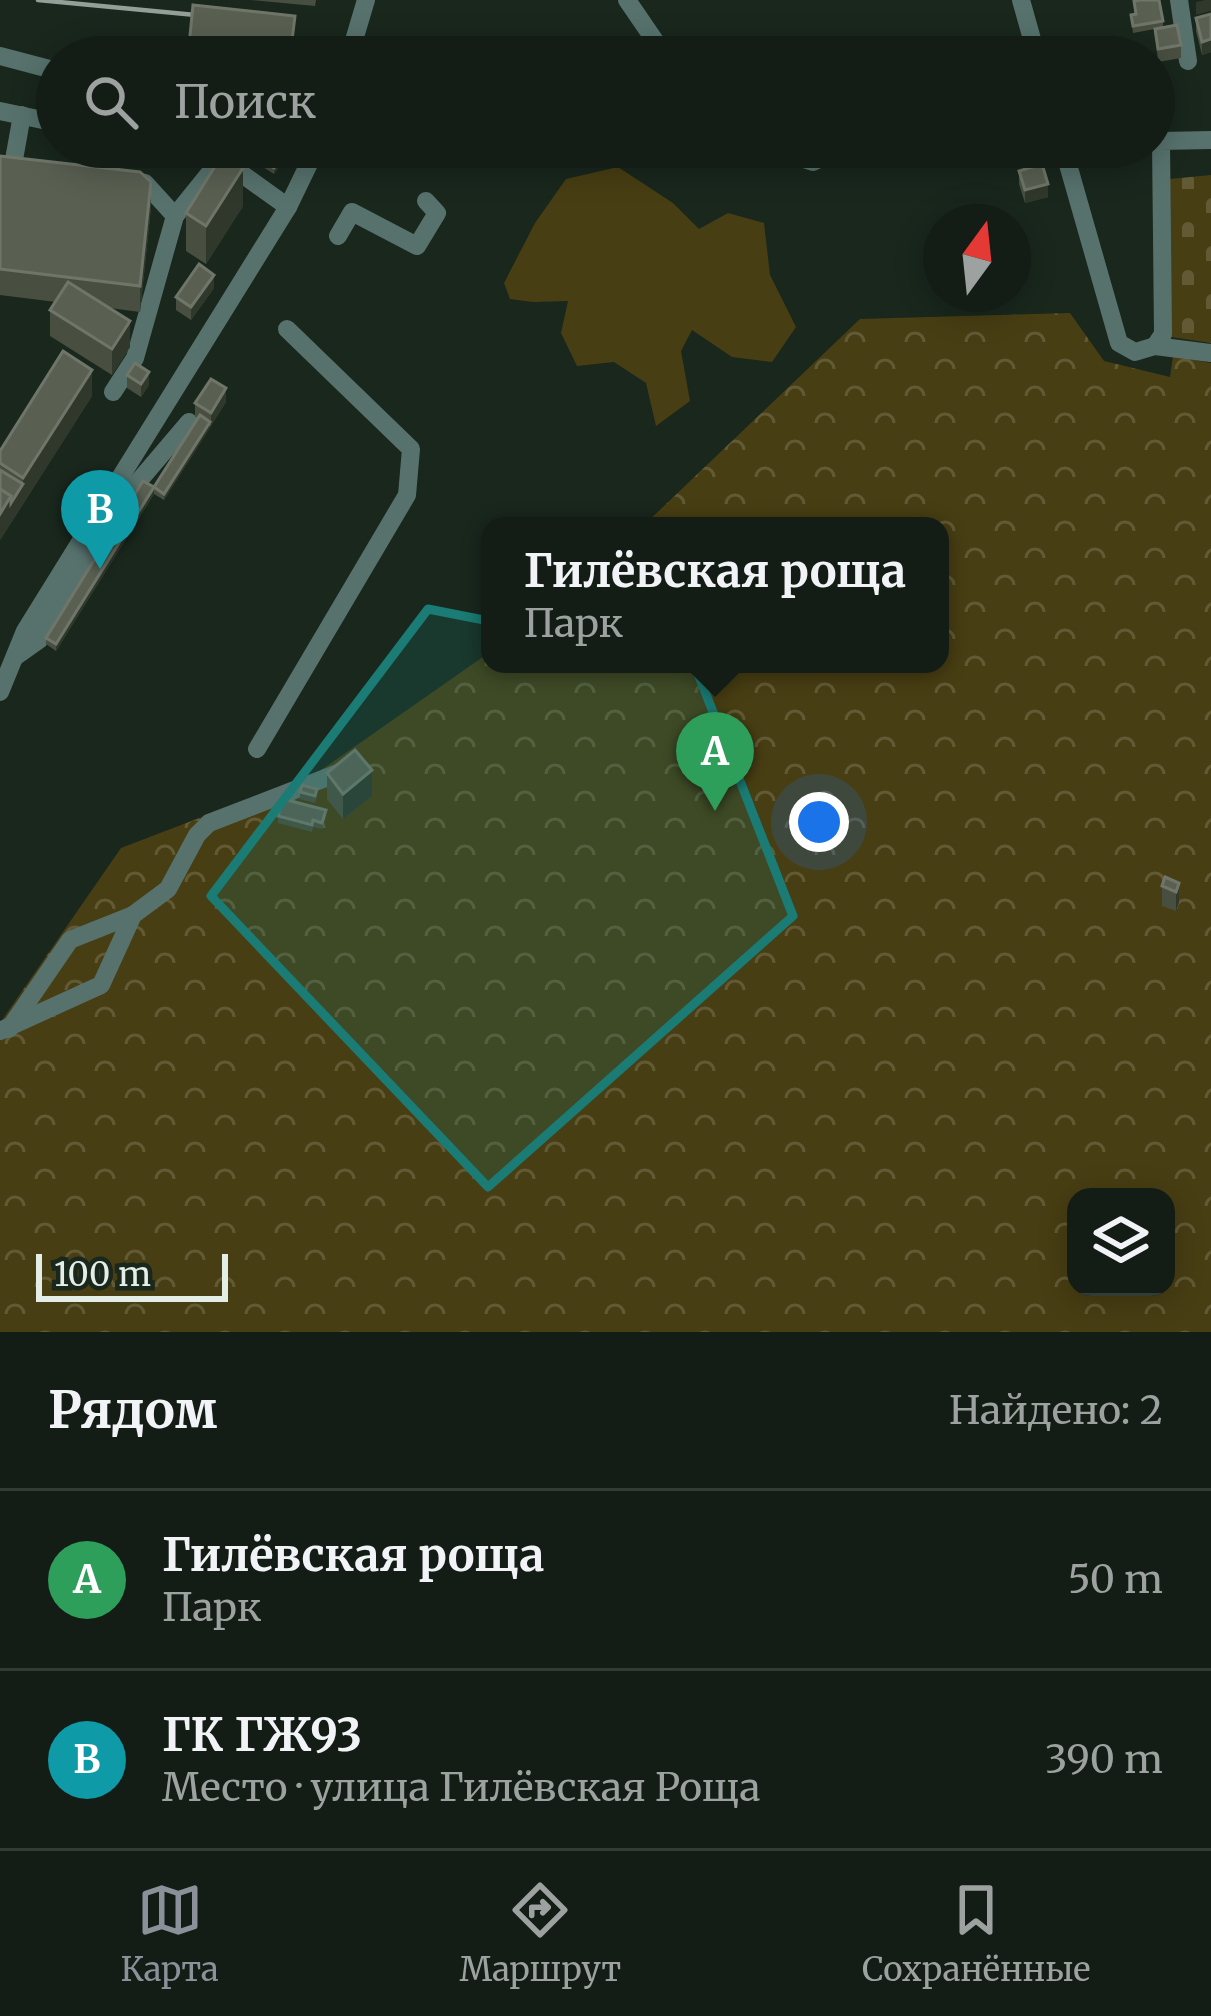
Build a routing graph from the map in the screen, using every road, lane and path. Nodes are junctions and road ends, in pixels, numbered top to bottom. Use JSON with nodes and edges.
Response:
{"nodes":[{"id":1,"x":366,"y":0,"type":"edge"},
{"id":2,"x":627,"y":0,"type":"edge"},
{"id":3,"x":1021,"y":0,"type":"edge"},
{"id":4,"x":1179,"y":0,"type":"edge"},
{"id":5,"x":355,"y":36,"type":"edge"},
{"id":6,"x":652,"y":36,"type":"edge"},
{"id":7,"x":1031,"y":36,"type":"edge"},
{"id":8,"x":0,"y":56,"type":"edge"},
{"id":9,"x":1188,"y":61,"type":"dead end"},
{"id":10,"x":36,"y":65,"type":"edge"},
{"id":11,"x":0,"y":111,"type":"edge"},
{"id":12,"x":22,"y":116,"type":"junction"},
{"id":13,"x":36,"y":119,"type":"edge"},
{"id":14,"x":1211,"y":140,"type":"edge"},
{"id":15,"x":1175,"y":141,"type":"edge"},
{"id":16,"x":15,"y":166,"type":"edge"},
{"id":17,"x":79,"y":168,"type":"edge"},
{"id":18,"x":205,"y":168,"type":"edge"},
{"id":19,"x":235,"y":168,"type":"edge"},
{"id":20,"x":307,"y":168,"type":"edge"},
{"id":21,"x":1069,"y":168,"type":"edge"},
{"id":22,"x":1161,"y":168,"type":"edge"},
{"id":23,"x":426,"y":201,"type":"dead end"},
{"id":24,"x":288,"y":207,"type":"junction"},
{"id":25,"x":175,"y":216,"type":"junction"},
{"id":26,"x":338,"y":236,"type":"dead end"},
{"id":27,"x":287,"y":329,"type":"dead end"},
{"id":28,"x":1155,"y":346,"type":"junction"},
{"id":29,"x":1211,"y":353,"type":"edge"},
{"id":30,"x":113,"y":392,"type":"dead end"},
{"id":31,"x":189,"y":422,"type":"edge"},
{"id":32,"x":4,"y":677,"type":"edge"},
{"id":33,"x":256,"y":748,"type":"dead end"},
{"id":34,"x":351,"y":768,"type":"edge"},
{"id":35,"x":133,"y":915,"type":"junction"},
{"id":36,"x":4,"y":1030,"type":"edge"}],
"edges":[{"from":1,"to":5,"type":"street"},
{"from":2,"to":6,"type":"street"},
{"from":3,"to":7,"type":"street"},
{"from":4,"to":9,"type":"street"},
{"from":8,"to":10,"type":"street"},
{"from":11,"to":12,"type":"street"},
{"from":12,"to":13,"type":"street"},
{"from":12,"to":16,"type":"street"},
{"from":14,"to":15,"type":"street"},
{"from":17,"to":25,"type":"street"},
{"from":18,"to":25,"type":"street"},
{"from":19,"to":24,"type":"street"},
{"from":20,"to":24,"type":"street"},
{"from":21,"to":28,"type":"street"},
{"from":22,"to":28,"type":"street"},
{"from":23,"to":26,"type":"street"},
{"from":24,"to":32,"type":"street"},
{"from":25,"to":30,"type":"street"},
{"from":27,"to":33,"type":"street"},
{"from":28,"to":29,"type":"street"},
{"from":31,"to":32,"type":"street"},
{"from":34,"to":35,"type":"street"},
{"from":35,"to":36,"type":"street"},
{"from":35,"to":36,"type":"street"}]}
